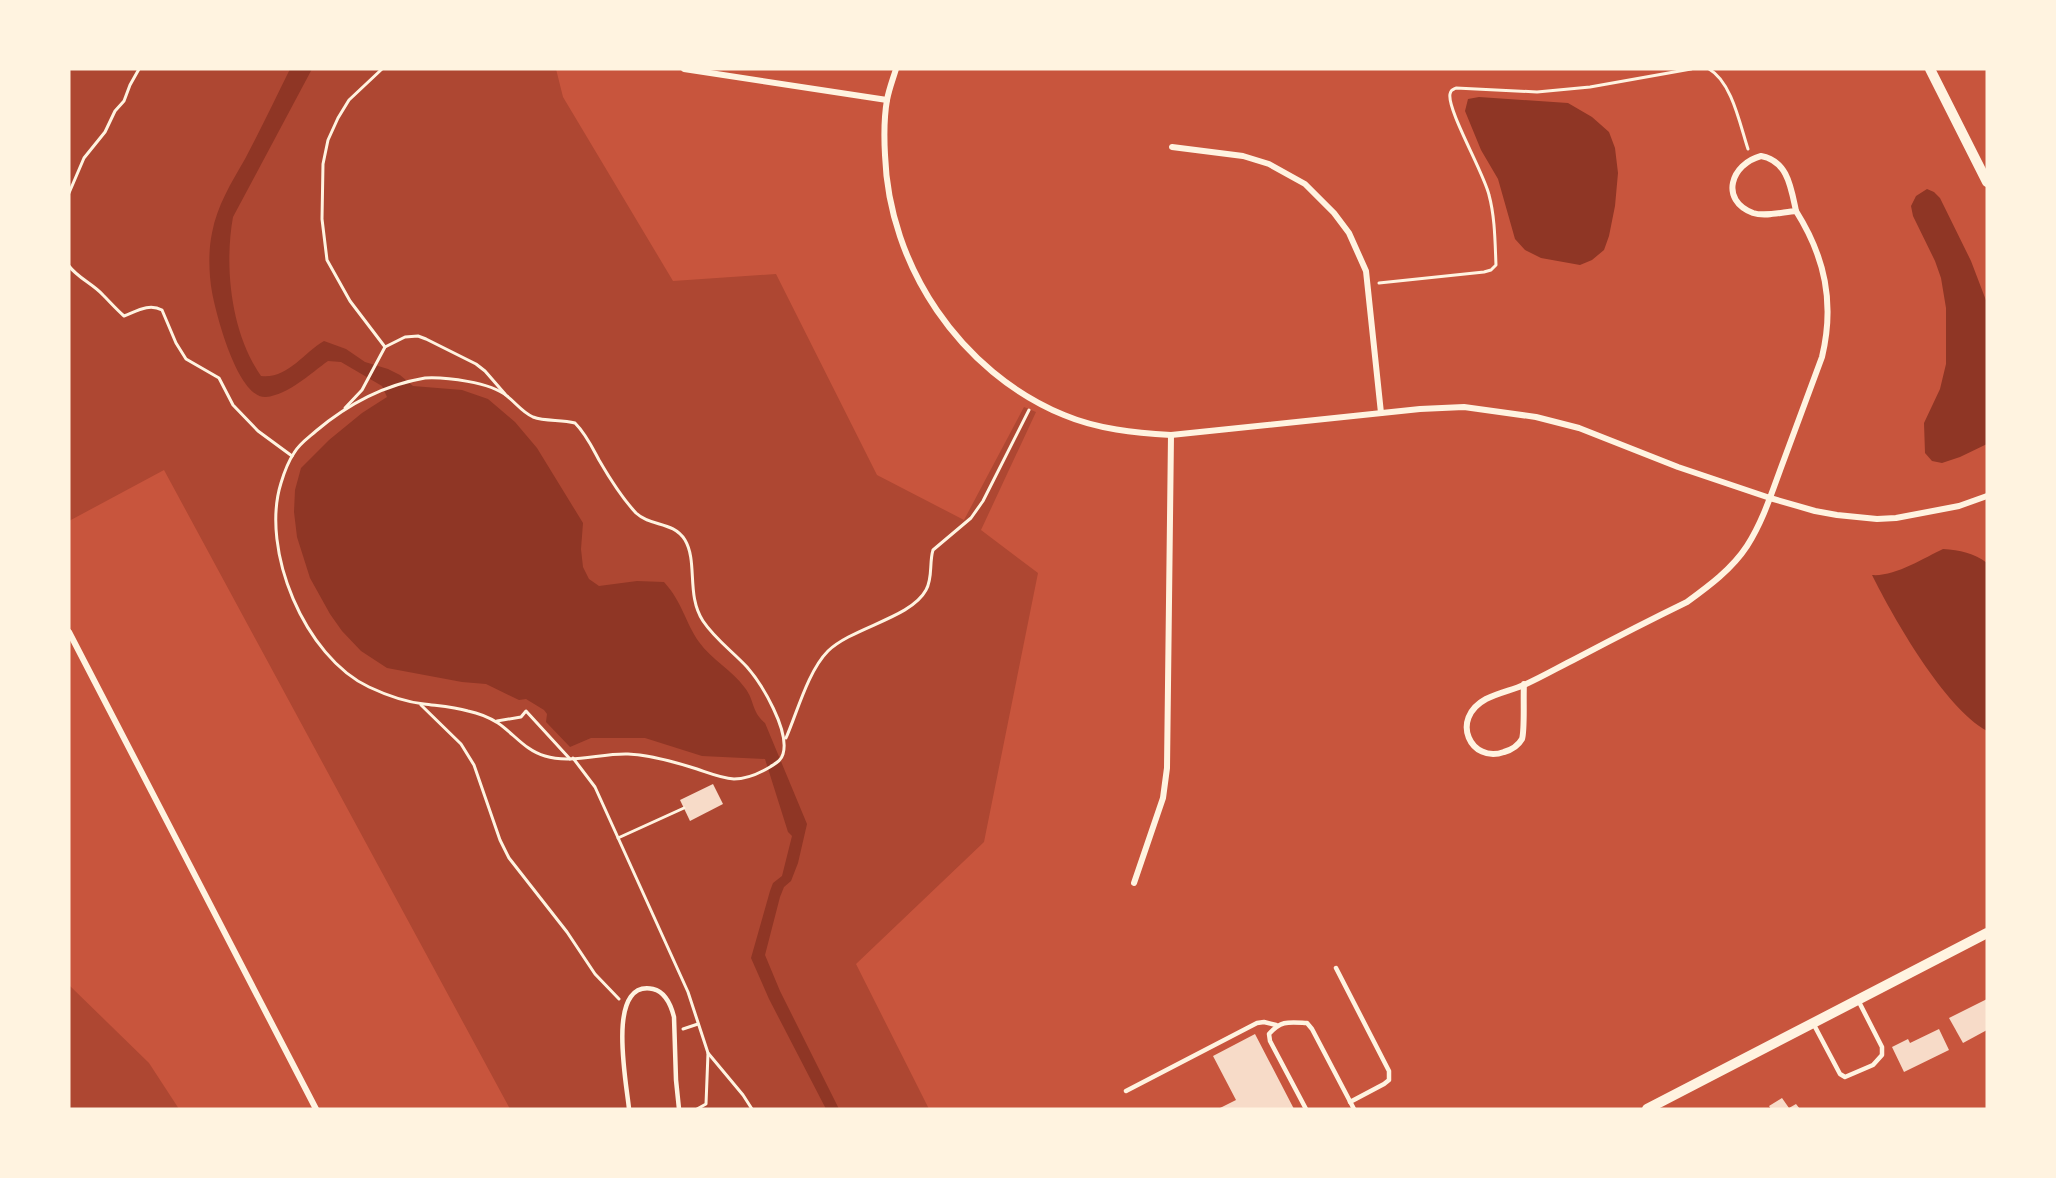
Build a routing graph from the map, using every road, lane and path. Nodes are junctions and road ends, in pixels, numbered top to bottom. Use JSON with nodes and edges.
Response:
{"nodes":[{"id":1,"x":139,"y":69,"type":"edge"},
{"id":2,"x":382,"y":69,"type":"edge"},
{"id":3,"x":684,"y":69,"type":"edge"},
{"id":4,"x":896,"y":69,"type":"edge"},
{"id":5,"x":1691,"y":69,"type":"edge"},
{"id":6,"x":1709,"y":69,"type":"edge"},
{"id":7,"x":1930,"y":69,"type":"edge"},
{"id":8,"x":887,"y":100,"type":"junction"},
{"id":9,"x":1172,"y":147,"type":"dead end"},
{"id":10,"x":1752,"y":159,"type":"junction"},
{"id":11,"x":1987,"y":182,"type":"edge"},
{"id":12,"x":69,"y":193,"type":"edge"},
{"id":13,"x":1796,"y":211,"type":"junction"},
{"id":14,"x":69,"y":266,"type":"edge"},
{"id":15,"x":1368,"y":285,"type":"junction"},
{"id":16,"x":385,"y":347,"type":"junction"},
{"id":17,"x":506,"y":395,"type":"junction"},
{"id":18,"x":1034,"y":400,"type":"junction"},
{"id":19,"x":341,"y":412,"type":"junction"},
{"id":20,"x":1381,"y":413,"type":"junction"},
{"id":21,"x":1171,"y":435,"type":"junction"},
{"id":22,"x":292,"y":456,"type":"junction"},
{"id":23,"x":1987,"y":496,"type":"edge"},
{"id":24,"x":1770,"y":498,"type":"junction"},
{"id":25,"x":69,"y":632,"type":"edge"},
{"id":26,"x":1524,"y":684,"type":"junction"},
{"id":27,"x":420,"y":704,"type":"junction"},
{"id":28,"x":495,"y":721,"type":"junction"},
{"id":29,"x":785,"y":740,"type":"junction"},
{"id":30,"x":572,"y":759,"type":"junction"},
{"id":31,"x":684,"y":808,"type":"dead end"},
{"id":32,"x":618,"y":838,"type":"junction"},
{"id":33,"x":1134,"y":883,"type":"dead end"},
{"id":34,"x":1987,"y":933,"type":"edge"},
{"id":35,"x":1336,"y":968,"type":"dead end"},
{"id":36,"x":1858,"y":1000,"type":"junction"},
{"id":37,"x":625,"y":1004,"type":"junction"},
{"id":38,"x":1813,"y":1023,"type":"junction"},
{"id":39,"x":1276,"y":1026,"type":"junction"},
{"id":40,"x":708,"y":1053,"type":"junction"},
{"id":41,"x":1126,"y":1091,"type":"dead end"},
{"id":42,"x":1350,"y":1102,"type":"junction"},
{"id":43,"x":316,"y":1109,"type":"edge"},
{"id":44,"x":629,"y":1109,"type":"edge"},
{"id":45,"x":679,"y":1109,"type":"edge"},
{"id":46,"x":697,"y":1109,"type":"edge"},
{"id":47,"x":752,"y":1109,"type":"edge"},
{"id":48,"x":1306,"y":1109,"type":"edge"},
{"id":49,"x":1354,"y":1109,"type":"edge"},
{"id":50,"x":1647,"y":1109,"type":"edge"}],
"edges":[{"from":1,"to":12,"type":"path"},
{"from":2,"to":16,"type":"path"},
{"from":3,"to":8,"type":"street"},
{"from":4,"to":8,"type":"street"},
{"from":5,"to":15,"type":"path"},
{"from":6,"to":10,"type":"path"},
{"from":7,"to":11,"type":"street"},
{"from":8,"to":18,"type":"street"},
{"from":9,"to":15,"type":"street"},
{"from":10,"to":13,"type":"street"},
{"from":10,"to":13,"type":"street"},
{"from":13,"to":24,"type":"street"},
{"from":14,"to":22,"type":"path"},
{"from":15,"to":20,"type":"street"},
{"from":16,"to":17,"type":"path"},
{"from":16,"to":19,"type":"path"},
{"from":17,"to":19,"type":"path"},
{"from":17,"to":29,"type":"path"},
{"from":18,"to":21,"type":"street"},
{"from":18,"to":29,"type":"path"},
{"from":19,"to":22,"type":"path"},
{"from":20,"to":21,"type":"street"},
{"from":20,"to":24,"type":"street"},
{"from":21,"to":33,"type":"street"},
{"from":22,"to":27,"type":"path"},
{"from":23,"to":24,"type":"street"},
{"from":24,"to":26,"type":"street"},
{"from":25,"to":43,"type":"street"},
{"from":26,"to":26,"type":"street"},
{"from":27,"to":28,"type":"path"},
{"from":27,"to":37,"type":"path"},
{"from":28,"to":30,"type":"path"},
{"from":28,"to":30,"type":"path"},
{"from":29,"to":30,"type":"path"},
{"from":30,"to":32,"type":"path"},
{"from":31,"to":32,"type":"path"},
{"from":32,"to":40,"type":"path"},
{"from":34,"to":36,"type":"street"},
{"from":35,"to":42,"type":"lane"},
{"from":36,"to":38,"type":"street"},
{"from":36,"to":38,"type":"lane"},
{"from":37,"to":44,"type":"lane"},
{"from":37,"to":45,"type":"lane"},
{"from":38,"to":50,"type":"street"},
{"from":39,"to":41,"type":"lane"},
{"from":39,"to":42,"type":"lane"},
{"from":39,"to":48,"type":"lane"},
{"from":40,"to":46,"type":"path"},
{"from":40,"to":47,"type":"path"},
{"from":42,"to":49,"type":"lane"}]}
